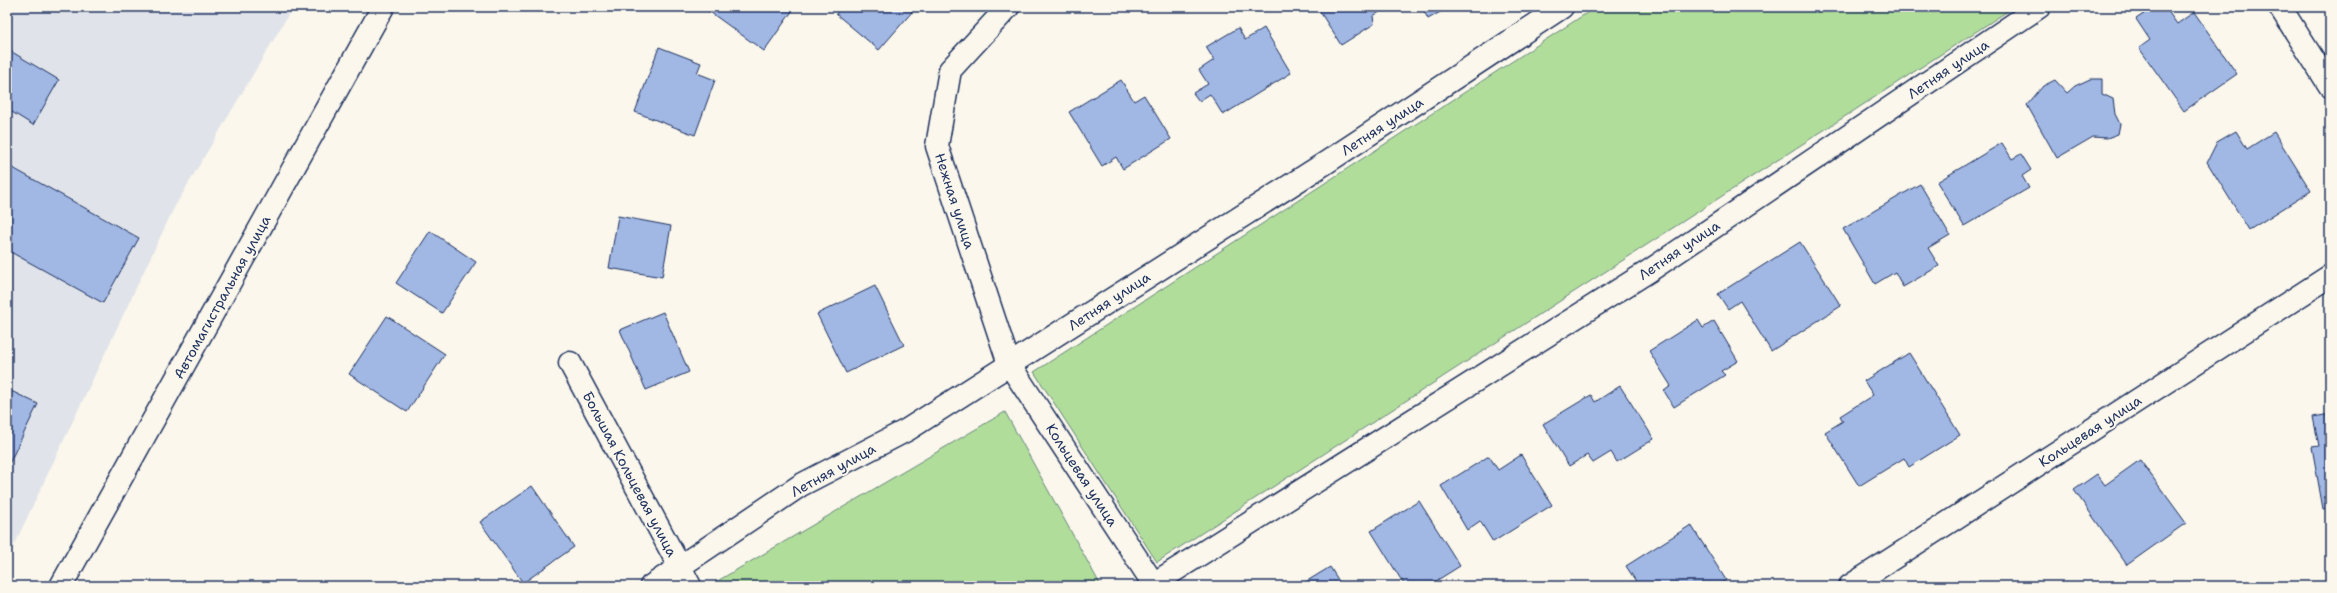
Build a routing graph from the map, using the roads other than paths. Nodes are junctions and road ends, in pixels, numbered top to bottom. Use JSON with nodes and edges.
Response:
{"nodes":[{"id":1,"x":383,"y":7,"type":"edge"},
{"id":2,"x":1008,"y":7,"type":"edge"},
{"id":3,"x":1562,"y":7,"type":"edge"},
{"id":4,"x":2039,"y":7,"type":"edge"},
{"id":5,"x":2280,"y":7,"type":"edge"},
{"id":6,"x":2330,"y":86,"type":"edge"},
{"id":7,"x":2330,"y":276,"type":"edge"},
{"id":8,"x":570,"y":363,"type":"dead end"},
{"id":9,"x":1009,"y":364,"type":"junction"},
{"id":10,"x":679,"y":567,"type":"junction"},
{"id":11,"x":1153,"y":585,"type":"edge"},
{"id":12,"x":61,"y":586,"type":"edge"},
{"id":13,"x":651,"y":586,"type":"edge"},
{"id":14,"x":690,"y":586,"type":"edge"},
{"id":15,"x":1850,"y":586,"type":"edge"}],
"edges":[{"from":1,"to":12,"type":"street","name":"Автомагистральная улица"},
{"from":2,"to":9,"type":"street","name":"Нежная улица"},
{"from":3,"to":9,"type":"street","name":"Летняя улица"},
{"from":4,"to":11,"type":"street","name":"Летняя улица"},
{"from":5,"to":6,"type":"street"},
{"from":7,"to":15,"type":"street","name":"Кольцевая улица"},
{"from":8,"to":10,"type":"street","name":"Большая Кольцевая улица"},
{"from":9,"to":10,"type":"street","name":"Летняя улица"},
{"from":9,"to":11,"type":"street","name":"Кольцевая улица"},
{"from":10,"to":13,"type":"street","name":"Летняя улица"},
{"from":10,"to":14,"type":"street","name":"Большая Кольцевая улица"}]}
